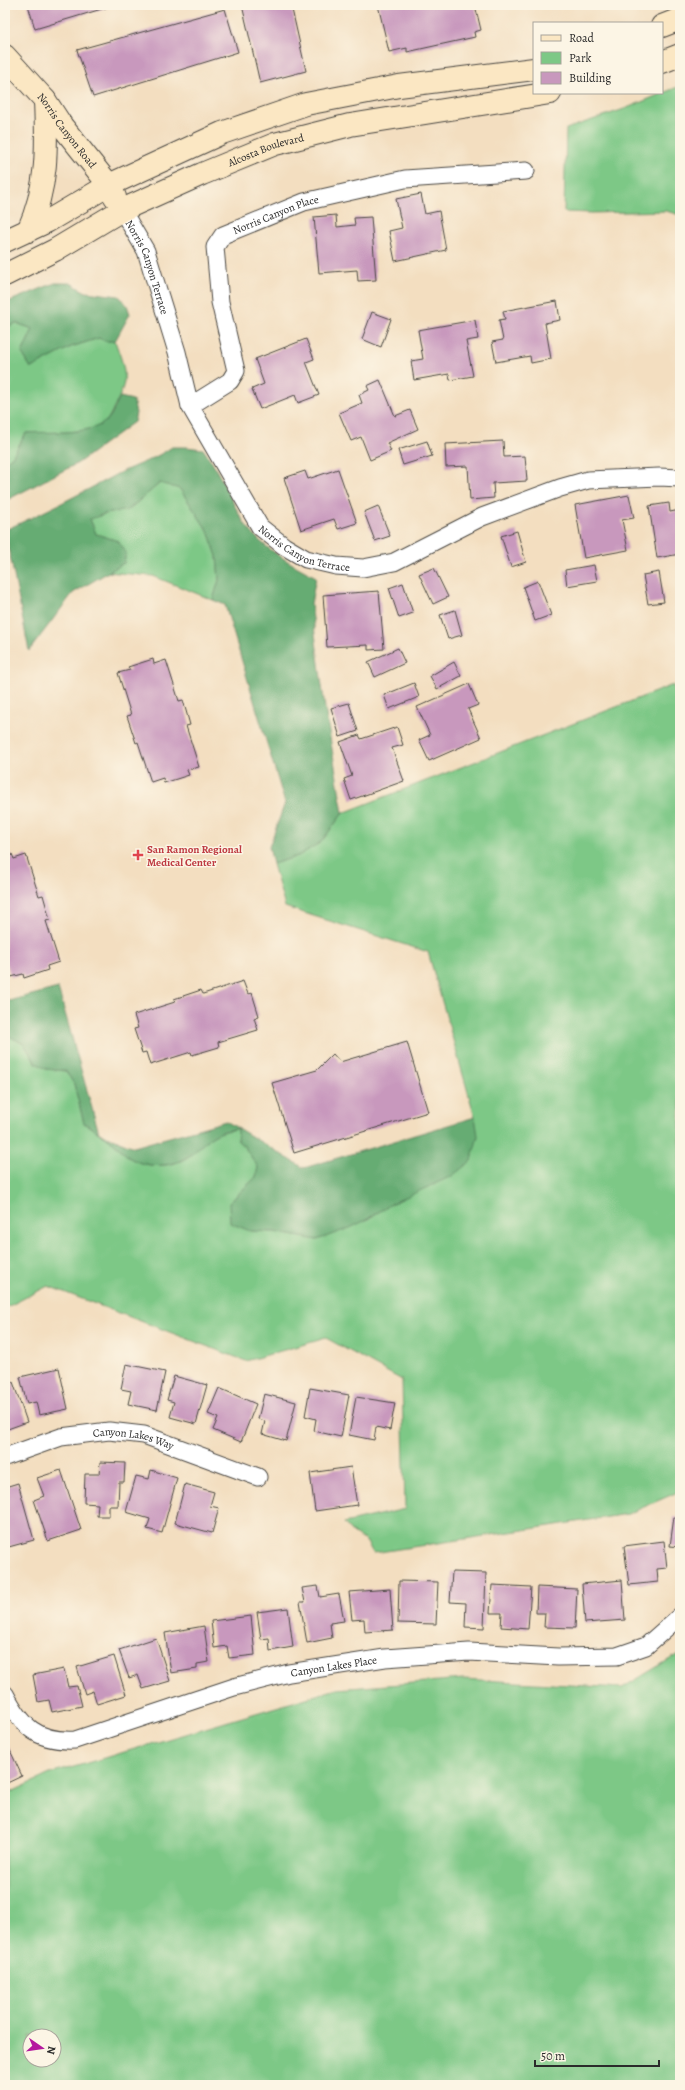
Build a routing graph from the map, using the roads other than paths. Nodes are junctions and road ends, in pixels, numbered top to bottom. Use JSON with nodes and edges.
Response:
{"nodes":[{"id":1,"x":680,"y":19,"type":"edge"},
{"id":2,"x":663,"y":26,"type":"edge"},
{"id":3,"x":680,"y":55,"type":"edge"},
{"id":4,"x":5,"y":56,"type":"edge"},
{"id":5,"x":663,"y":62,"type":"edge"},
{"id":6,"x":533,"y":69,"type":"edge"},
{"id":7,"x":544,"y":94,"type":"edge"},
{"id":8,"x":45,"y":100,"type":"junction"},
{"id":9,"x":526,"y":171,"type":"dead end"},
{"id":10,"x":109,"y":185,"type":"junction"},
{"id":11,"x":122,"y":210,"type":"junction"},
{"id":12,"x":28,"y":231,"type":"junction"},
{"id":13,"x":5,"y":241,"type":"edge"},
{"id":14,"x":5,"y":275,"type":"edge"},
{"id":15,"x":190,"y":406,"type":"junction"},
{"id":16,"x":680,"y":478,"type":"edge"},
{"id":17,"x":5,"y":1457,"type":"edge"},
{"id":18,"x":258,"y":1477,"type":"dead end"},
{"id":19,"x":680,"y":1616,"type":"edge"},
{"id":20,"x":5,"y":1694,"type":"edge"}],
"edges":[{"from":1,"to":2,"type":"main road"},
{"from":3,"to":5,"type":"main road"},
{"from":4,"to":8,"type":"main road","name":"Norris Canyon Road"},
{"from":6,"to":10,"type":"main road"},
{"from":7,"to":11,"type":"main road","name":"Alcosta Boulevard"},
{"from":8,"to":10,"type":"main road","name":"Norris Canyon Road"},
{"from":8,"to":12,"type":"main road"},
{"from":9,"to":15,"type":"street","name":"Norris Canyon Place"},
{"from":10,"to":11,"type":"main road","name":"Norris Canyon Road"},
{"from":10,"to":12,"type":"main road"},
{"from":11,"to":14,"type":"main road","name":"Alcosta Boulevard"},
{"from":11,"to":15,"type":"street","name":"Norris Canyon Terrace"},
{"from":12,"to":13,"type":"main road"},
{"from":15,"to":16,"type":"street","name":"Norris Canyon Terrace"},
{"from":17,"to":18,"type":"street","name":"Canyon Lakes Way"},
{"from":19,"to":20,"type":"street","name":"Canyon Lakes Place"}]}
